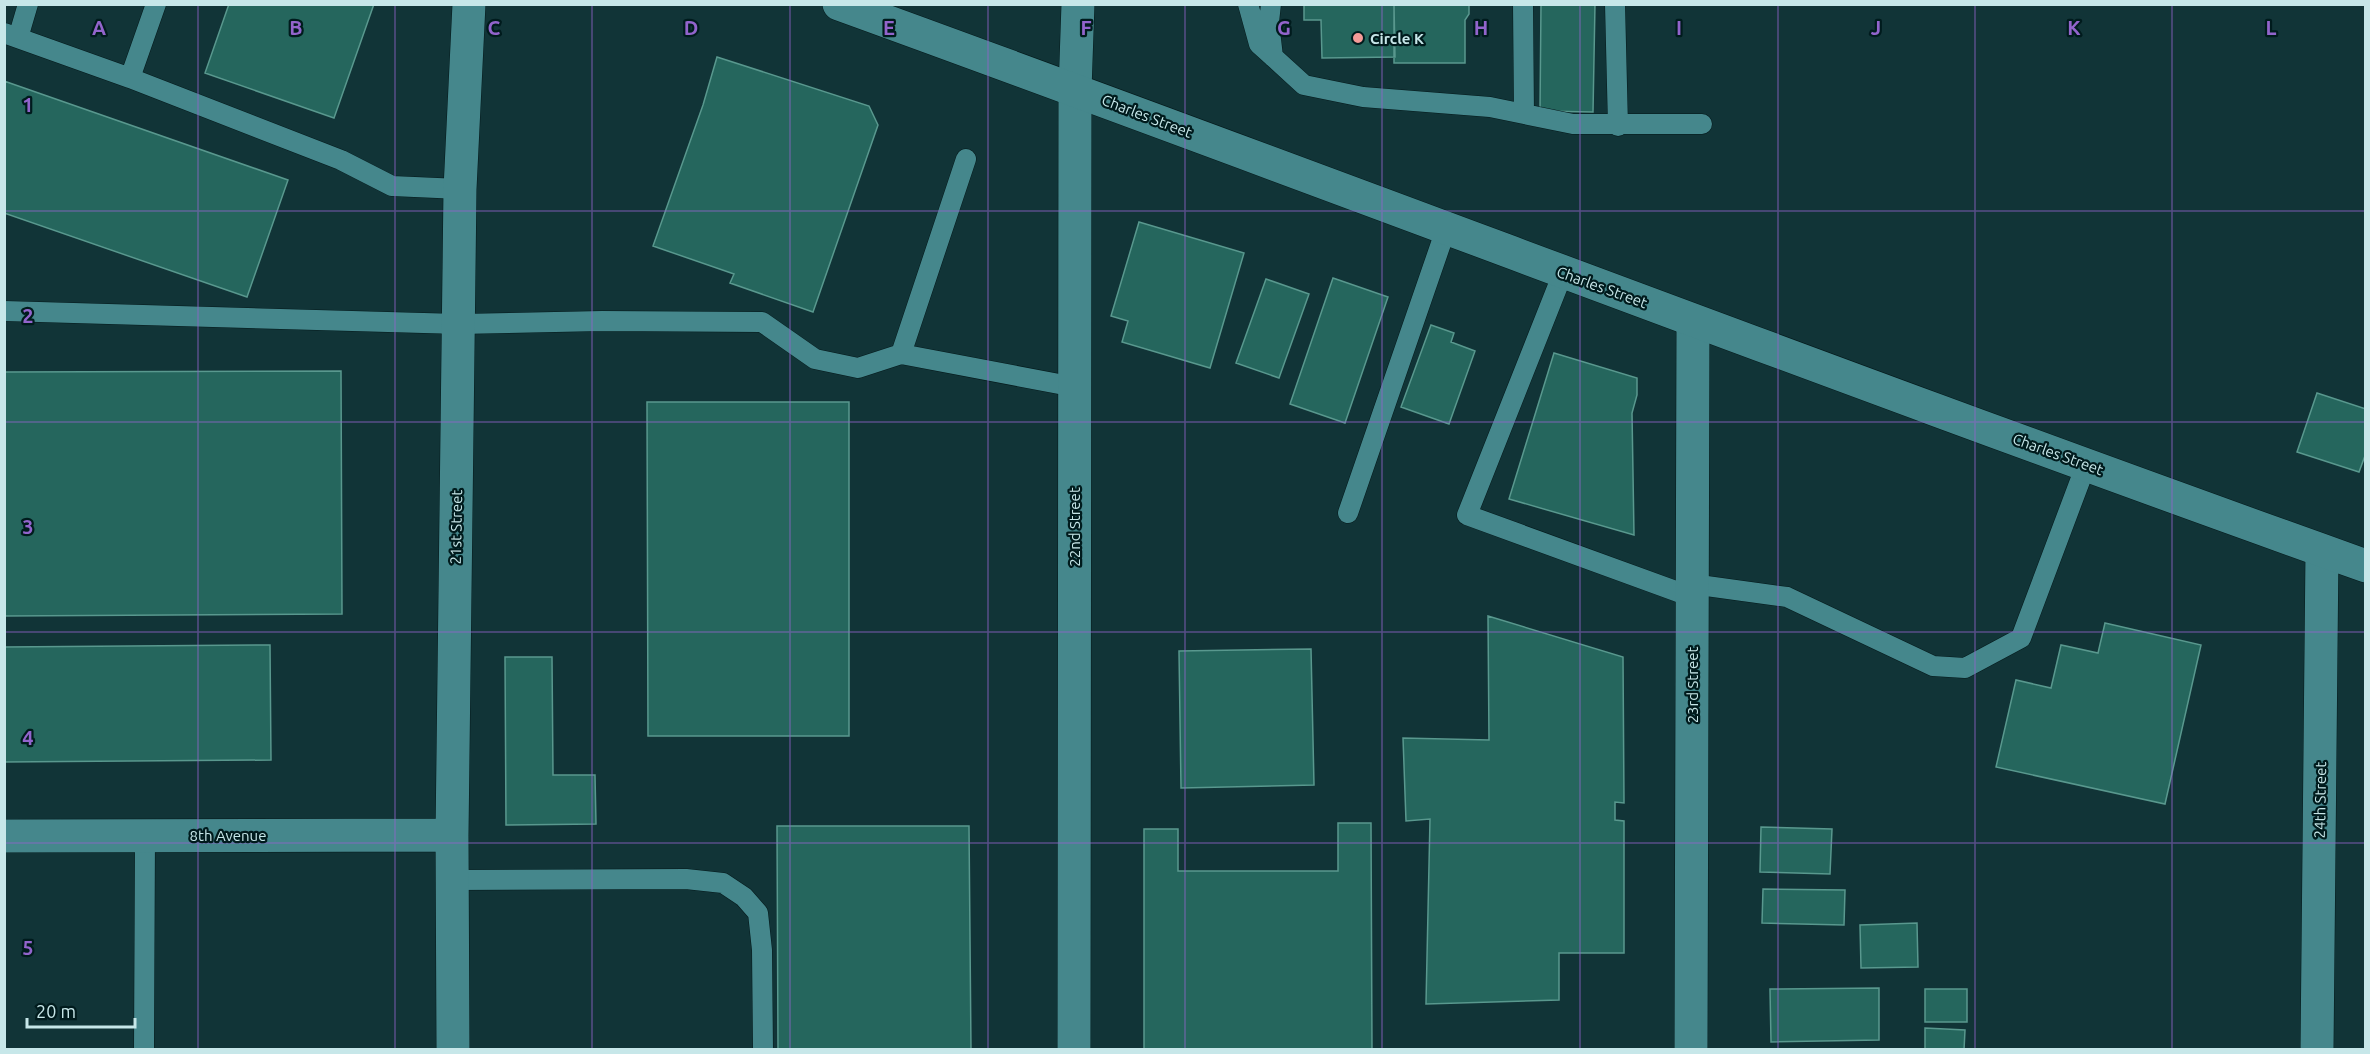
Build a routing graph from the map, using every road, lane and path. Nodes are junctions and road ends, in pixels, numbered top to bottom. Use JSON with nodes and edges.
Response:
{"nodes":[{"id":1,"x":28,"y":4,"type":"edge"},
{"id":2,"x":156,"y":4,"type":"edge"},
{"id":3,"x":469,"y":4,"type":"edge"},
{"id":4,"x":839,"y":4,"type":"edge"},
{"id":5,"x":1078,"y":4,"type":"edge"},
{"id":6,"x":1248,"y":4,"type":"edge"},
{"id":7,"x":1271,"y":4,"type":"edge"},
{"id":8,"x":1523,"y":4,"type":"edge"},
{"id":9,"x":1615,"y":4,"type":"edge"},
{"id":10,"x":11,"y":35,"type":"edge"},
{"id":11,"x":1273,"y":57,"type":"junction"},
{"id":12,"x":130,"y":78,"type":"junction"},
{"id":13,"x":1075,"y":90,"type":"junction"},
{"id":14,"x":1524,"y":114,"type":"junction"},
{"id":15,"x":1702,"y":124,"type":"dead end"},
{"id":16,"x":1618,"y":126,"type":"junction"},
{"id":17,"x":966,"y":159,"type":"dead end"},
{"id":18,"x":460,"y":189,"type":"junction"},
{"id":19,"x":1446,"y":229,"type":"junction"},
{"id":20,"x":1563,"y":273,"type":"junction"},
{"id":21,"x":4,"y":311,"type":"edge"},
{"id":22,"x":1693,"y":321,"type":"junction"},
{"id":23,"x":459,"y":324,"type":"junction"},
{"id":24,"x":901,"y":354,"type":"junction"},
{"id":25,"x":1075,"y":387,"type":"junction"},
{"id":26,"x":2086,"y":465,"type":"junction"},
{"id":27,"x":1348,"y":513,"type":"dead end"},
{"id":28,"x":2322,"y":551,"type":"junction"},
{"id":29,"x":2366,"y":566,"type":"edge"},
{"id":30,"x":1692,"y":591,"type":"junction"},
{"id":31,"x":452,"y":835,"type":"junction"},
{"id":32,"x":4,"y":836,"type":"edge"},
{"id":33,"x":145,"y":836,"type":"junction"},
{"id":34,"x":452,"y":880,"type":"junction"},
{"id":35,"x":144,"y":1050,"type":"edge"},
{"id":36,"x":453,"y":1050,"type":"edge"},
{"id":37,"x":763,"y":1050,"type":"edge"},
{"id":38,"x":1074,"y":1050,"type":"edge"},
{"id":39,"x":1691,"y":1050,"type":"edge"},
{"id":40,"x":2317,"y":1050,"type":"edge"}],
"edges":[{"from":1,"to":10,"type":"lane"},
{"from":2,"to":12,"type":"lane"},
{"from":3,"to":18,"type":"street","name":"21st Street"},
{"from":4,"to":13,"type":"street","name":"Charles Street"},
{"from":5,"to":13,"type":"street","name":"22nd Street"},
{"from":6,"to":11,"type":"lane"},
{"from":7,"to":11,"type":"lane"},
{"from":8,"to":14,"type":"lane"},
{"from":9,"to":16,"type":"lane"},
{"from":10,"to":12,"type":"lane"},
{"from":11,"to":14,"type":"lane"},
{"from":12,"to":18,"type":"lane"},
{"from":13,"to":19,"type":"street","name":"Charles Street"},
{"from":13,"to":25,"type":"street","name":"22nd Street"},
{"from":14,"to":16,"type":"lane"},
{"from":15,"to":16,"type":"lane"},
{"from":17,"to":24,"type":"lane"},
{"from":18,"to":23,"type":"street","name":"21st Street"},
{"from":19,"to":20,"type":"street","name":"Charles Street"},
{"from":19,"to":27,"type":"lane"},
{"from":20,"to":22,"type":"street","name":"Charles Street"},
{"from":20,"to":30,"type":"lane"},
{"from":21,"to":23,"type":"lane"},
{"from":22,"to":26,"type":"street","name":"Charles Street"},
{"from":22,"to":30,"type":"street","name":"23rd Street"},
{"from":23,"to":24,"type":"lane"},
{"from":23,"to":31,"type":"street","name":"21st Street"},
{"from":24,"to":25,"type":"lane"},
{"from":25,"to":38,"type":"street","name":"22nd Street"},
{"from":26,"to":28,"type":"street","name":"Charles Street"},
{"from":26,"to":30,"type":"lane"},
{"from":28,"to":29,"type":"street","name":"Charles Street"},
{"from":28,"to":40,"type":"street","name":"24th Street"},
{"from":30,"to":39,"type":"street","name":"23rd Street"},
{"from":31,"to":33,"type":"street","name":"8th Avenue"},
{"from":31,"to":34,"type":"street","name":"21st Street"},
{"from":32,"to":33,"type":"street","name":"8th Avenue"},
{"from":33,"to":35,"type":"lane"},
{"from":34,"to":36,"type":"street","name":"21st Street"},
{"from":34,"to":37,"type":"lane"}]}
